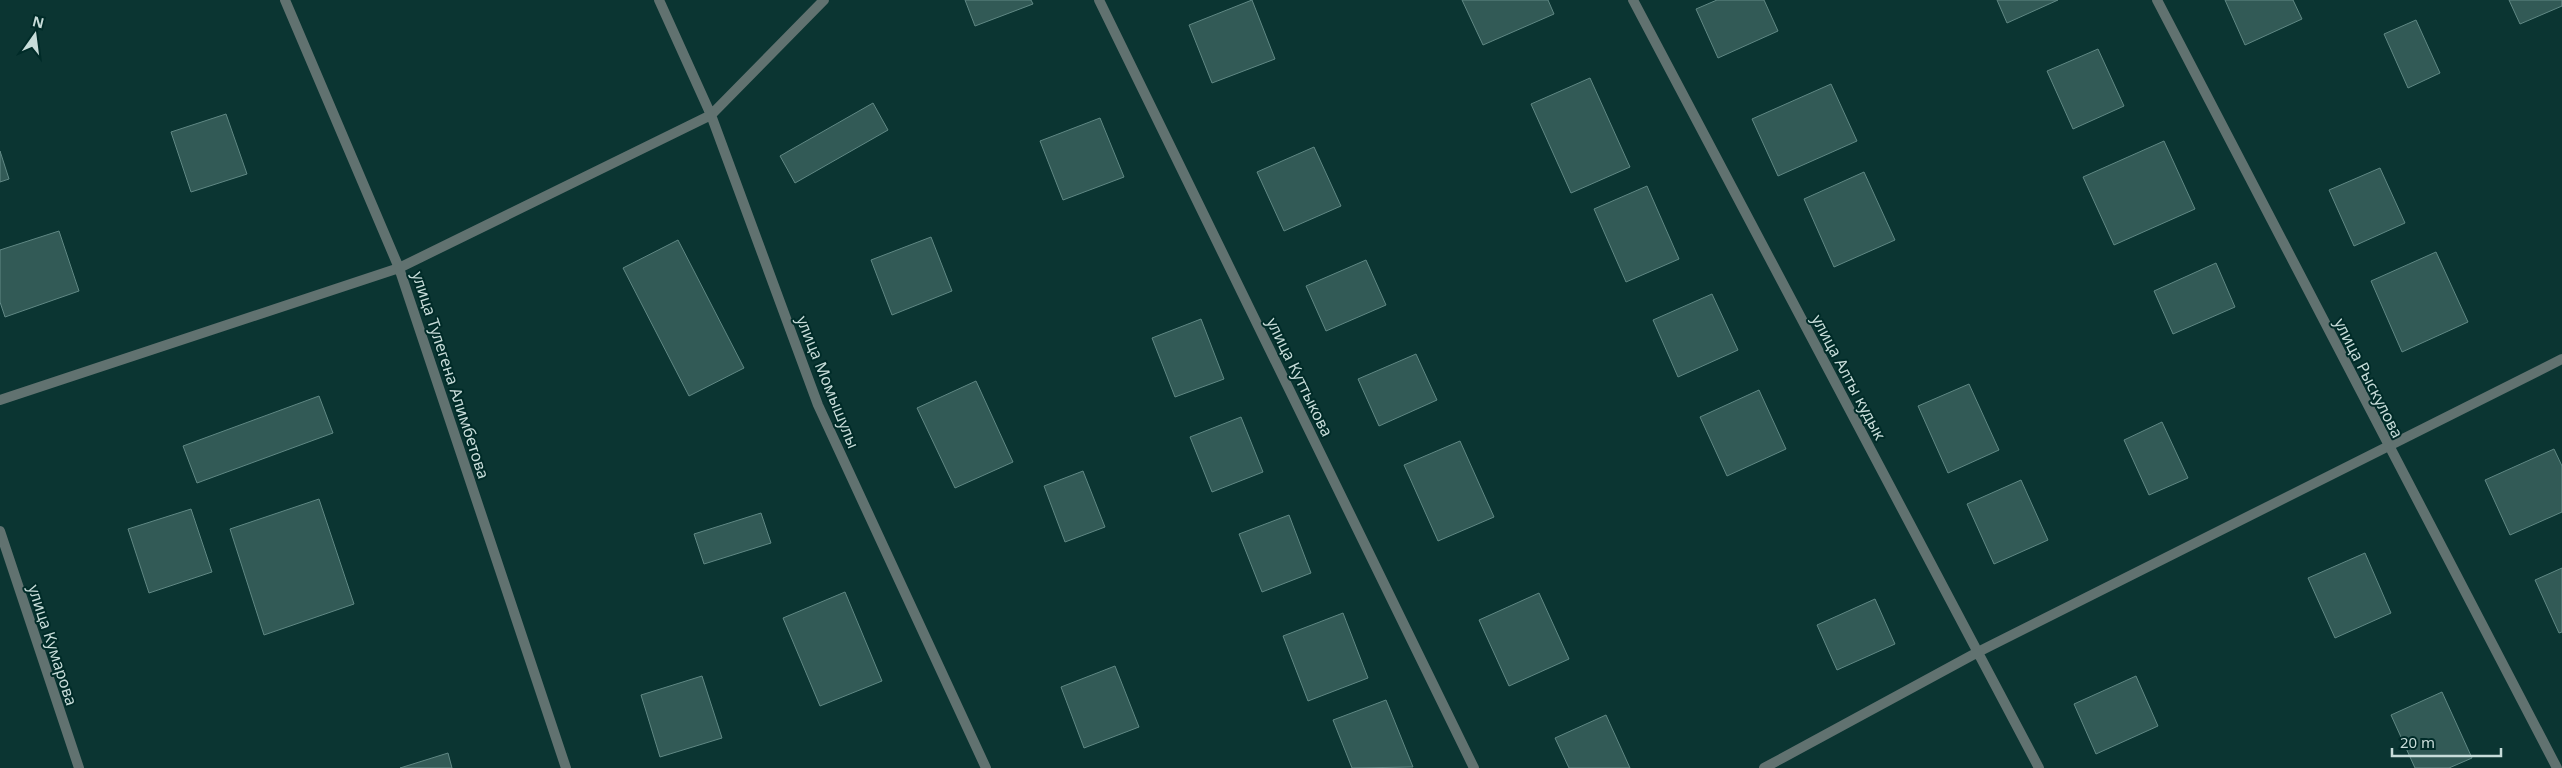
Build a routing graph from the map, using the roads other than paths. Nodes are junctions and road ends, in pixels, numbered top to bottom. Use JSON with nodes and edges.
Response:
{"nodes":[{"id":1,"x":285,"y":0,"type":"edge"},
{"id":2,"x":659,"y":0,"type":"edge"},
{"id":3,"x":824,"y":0,"type":"edge"},
{"id":4,"x":1099,"y":0,"type":"edge"},
{"id":5,"x":1633,"y":0,"type":"edge"},
{"id":6,"x":2157,"y":0,"type":"edge"},
{"id":7,"x":711,"y":115,"type":"junction"},
{"id":8,"x":400,"y":268,"type":"junction"},
{"id":9,"x":2562,"y":358,"type":"edge"},
{"id":10,"x":0,"y":400,"type":"edge"},
{"id":11,"x":2388,"y":448,"type":"junction"},
{"id":12,"x":0,"y":531,"type":"edge"},
{"id":13,"x":1978,"y":652,"type":"junction"},
{"id":14,"x":79,"y":768,"type":"edge"},
{"id":15,"x":566,"y":768,"type":"edge"},
{"id":16,"x":986,"y":768,"type":"edge"},
{"id":17,"x":1474,"y":768,"type":"edge"},
{"id":18,"x":1764,"y":768,"type":"edge"},
{"id":19,"x":2039,"y":768,"type":"edge"},
{"id":20,"x":2556,"y":768,"type":"edge"}],
"edges":[{"from":1,"to":8,"type":"street","name":"улица Тулегена Алимбетова"},
{"from":2,"to":7,"type":"street","name":"улица Момышулы"},
{"from":3,"to":7,"type":"street"},
{"from":4,"to":17,"type":"street","name":"улица Куттыкова"},
{"from":5,"to":13,"type":"street","name":"улица Алты кудык"},
{"from":6,"to":11,"type":"street","name":"улица Рыскулова"},
{"from":7,"to":8,"type":"street"},
{"from":7,"to":16,"type":"street","name":"улица Момышулы"},
{"from":8,"to":10,"type":"street"},
{"from":8,"to":15,"type":"street","name":"улица Тулегена Алимбетова"},
{"from":9,"to":11,"type":"street"},
{"from":11,"to":13,"type":"street"},
{"from":11,"to":20,"type":"street","name":"улица Рыскулова"},
{"from":12,"to":14,"type":"street","name":"улица Кумарова"},
{"from":13,"to":18,"type":"street"},
{"from":13,"to":19,"type":"street","name":"улица Алты кудык"}]}
